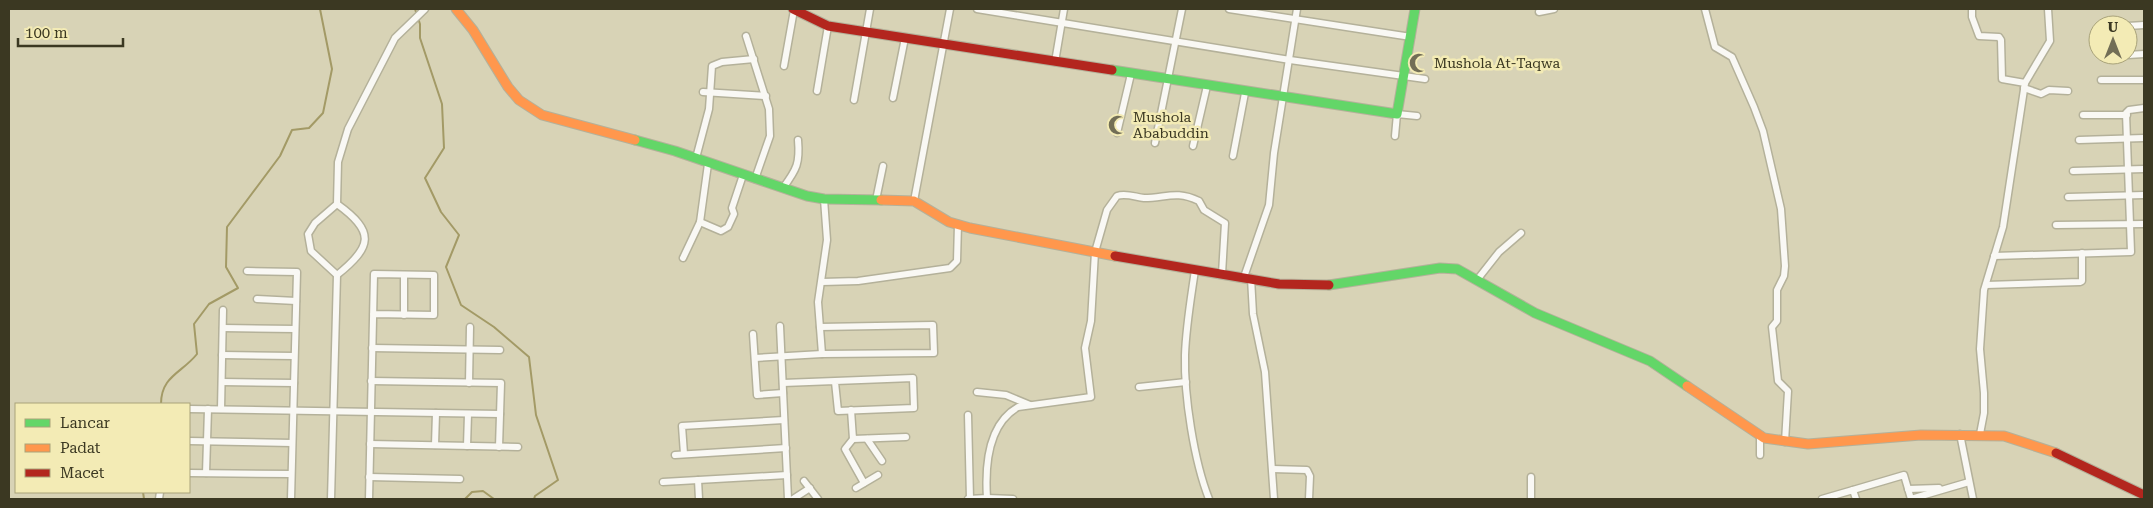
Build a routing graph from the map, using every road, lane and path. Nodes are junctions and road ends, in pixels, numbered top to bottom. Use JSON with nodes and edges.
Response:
{"nodes":[{"id":1,"x":425,"y":9,"type":"edge"},
{"id":2,"x":456,"y":9,"type":"edge"},
{"id":3,"x":794,"y":9,"type":"edge"},
{"id":4,"x":870,"y":9,"type":"edge"},
{"id":5,"x":950,"y":9,"type":"edge"},
{"id":6,"x":977,"y":9,"type":"edge"},
{"id":7,"x":1064,"y":9,"type":"edge"},
{"id":8,"x":1182,"y":9,"type":"edge"},
{"id":9,"x":1229,"y":9,"type":"edge"},
{"id":10,"x":1297,"y":9,"type":"edge"},
{"id":11,"x":1414,"y":9,"type":"edge"},
{"id":12,"x":1554,"y":9,"type":"edge"},
{"id":13,"x":1705,"y":9,"type":"edge"},
{"id":14,"x":1972,"y":9,"type":"edge"},
{"id":15,"x":2048,"y":9,"type":"edge"},
{"id":16,"x":1539,"y":12,"type":"dead end"},
{"id":17,"x":1296,"y":20,"type":"junction"},
{"id":18,"x":1061,"y":23,"type":"junction"},
{"id":19,"x":828,"y":26,"type":"junction"},
{"id":20,"x":866,"y":31,"type":"junction"},
{"id":21,"x":746,"y":36,"type":"dead end"},
{"id":22,"x":1411,"y":37,"type":"junction"},
{"id":23,"x":904,"y":38,"type":"junction"},
{"id":24,"x":1176,"y":40,"type":"junction"},
{"id":25,"x":943,"y":44,"type":"junction"},
{"id":26,"x":754,"y":60,"type":"junction"},
{"id":27,"x":1290,"y":60,"type":"junction"},
{"id":28,"x":1055,"y":62,"type":"junction"},
{"id":29,"x":784,"y":66,"type":"dead end"},
{"id":30,"x":1131,"y":74,"type":"junction"},
{"id":31,"x":1405,"y":76,"type":"junction"},
{"id":32,"x":1425,"y":78,"type":"dead end"},
{"id":33,"x":1169,"y":80,"type":"junction"},
{"id":34,"x":2101,"y":80,"type":"dead end"},
{"id":35,"x":2144,"y":80,"type":"edge"},
{"id":36,"x":2024,"y":85,"type":"junction"},
{"id":37,"x":1207,"y":86,"type":"junction"},
{"id":38,"x":817,"y":91,"type":"dead end"},
{"id":39,"x":2068,"y":91,"type":"dead end"},
{"id":40,"x":703,"y":92,"type":"dead end"},
{"id":41,"x":711,"y":93,"type":"junction"},
{"id":42,"x":1245,"y":93,"type":"junction"},
{"id":43,"x":766,"y":96,"type":"junction"},
{"id":44,"x":893,"y":98,"type":"dead end"},
{"id":45,"x":1284,"y":98,"type":"junction"},
{"id":46,"x":854,"y":100,"type":"dead end"},
{"id":47,"x":2144,"y":108,"type":"edge"},
{"id":48,"x":1397,"y":114,"type":"junction"},
{"id":49,"x":2083,"y":115,"type":"dead end"},
{"id":50,"x":2126,"y":115,"type":"junction"},
{"id":51,"x":1417,"y":116,"type":"dead end"},
{"id":52,"x":1117,"y":133,"type":"dead end"},
{"id":53,"x":1395,"y":136,"type":"dead end"},
{"id":54,"x":2128,"y":138,"type":"junction"},
{"id":55,"x":2144,"y":138,"type":"edge"},
{"id":56,"x":798,"y":140,"type":"dead end"},
{"id":57,"x":2079,"y":140,"type":"dead end"},
{"id":58,"x":1155,"y":143,"type":"dead end"},
{"id":59,"x":1193,"y":146,"type":"dead end"},
{"id":60,"x":1233,"y":156,"type":"dead end"},
{"id":61,"x":696,"y":158,"type":"junction"},
{"id":62,"x":708,"y":164,"type":"junction"},
{"id":63,"x":883,"y":166,"type":"dead end"},
{"id":64,"x":2129,"y":170,"type":"junction"},
{"id":65,"x":2144,"y":170,"type":"edge"},
{"id":66,"x":2073,"y":171,"type":"dead end"},
{"id":67,"x":743,"y":175,"type":"junction"},
{"id":68,"x":755,"y":179,"type":"junction"},
{"id":69,"x":783,"y":188,"type":"junction"},
{"id":70,"x":2144,"y":195,"type":"edge"},
{"id":71,"x":2131,"y":196,"type":"junction"},
{"id":72,"x":2068,"y":198,"type":"dead end"},
{"id":73,"x":824,"y":200,"type":"junction"},
{"id":74,"x":876,"y":200,"type":"junction"},
{"id":75,"x":914,"y":202,"type":"junction"},
{"id":76,"x":337,"y":204,"type":"junction"},
{"id":77,"x":700,"y":222,"type":"junction"},
{"id":78,"x":958,"y":224,"type":"junction"},
{"id":79,"x":2131,"y":224,"type":"junction"},
{"id":80,"x":2144,"y":224,"type":"edge"},
{"id":81,"x":2056,"y":225,"type":"dead end"},
{"id":82,"x":1521,"y":233,"type":"dead end"},
{"id":83,"x":1095,"y":252,"type":"junction"},
{"id":84,"x":2082,"y":253,"type":"junction"},
{"id":85,"x":1994,"y":256,"type":"junction"},
{"id":86,"x":683,"y":258,"type":"dead end"},
{"id":87,"x":1195,"y":270,"type":"junction"},
{"id":88,"x":247,"y":271,"type":"dead end"},
{"id":89,"x":404,"y":274,"type":"junction"},
{"id":90,"x":1222,"y":274,"type":"junction"},
{"id":91,"x":337,"y":275,"type":"junction"},
{"id":92,"x":1248,"y":277,"type":"junction"},
{"id":93,"x":1476,"y":280,"type":"junction"},
{"id":94,"x":822,"y":282,"type":"junction"},
{"id":95,"x":1986,"y":285,"type":"junction"},
{"id":96,"x":257,"y":299,"type":"dead end"},
{"id":97,"x":296,"y":301,"type":"junction"},
{"id":98,"x":223,"y":310,"type":"dead end"},
{"id":99,"x":373,"y":314,"type":"junction"},
{"id":100,"x":404,"y":315,"type":"junction"},
{"id":101,"x":780,"y":326,"type":"dead end"},
{"id":102,"x":470,"y":327,"type":"dead end"},
{"id":103,"x":820,"y":327,"type":"junction"},
{"id":104,"x":223,"y":328,"type":"junction"},
{"id":105,"x":295,"y":329,"type":"junction"},
{"id":106,"x":753,"y":334,"type":"dead end"},
{"id":107,"x":372,"y":348,"type":"junction"},
{"id":108,"x":469,"y":350,"type":"junction"},
{"id":109,"x":500,"y":350,"type":"dead end"},
{"id":110,"x":822,"y":354,"type":"junction"},
{"id":111,"x":222,"y":355,"type":"junction"},
{"id":112,"x":294,"y":356,"type":"junction"},
{"id":113,"x":781,"y":356,"type":"junction"},
{"id":114,"x":755,"y":358,"type":"junction"},
{"id":115,"x":371,"y":381,"type":"junction"},
{"id":116,"x":222,"y":382,"type":"junction"},
{"id":117,"x":836,"y":382,"type":"junction"},
{"id":118,"x":1186,"y":382,"type":"junction"},
{"id":119,"x":294,"y":383,"type":"junction"},
{"id":120,"x":469,"y":383,"type":"junction"},
{"id":121,"x":783,"y":383,"type":"junction"},
{"id":122,"x":1139,"y":387,"type":"dead end"},
{"id":123,"x":977,"y":392,"type":"dead end"},
{"id":124,"x":783,"y":393,"type":"junction"},
{"id":125,"x":1031,"y":405,"type":"junction"},
{"id":126,"x":190,"y":409,"type":"edge"},
{"id":127,"x":208,"y":409,"type":"junction"},
{"id":128,"x":221,"y":409,"type":"junction"},
{"id":129,"x":293,"y":410,"type":"junction"},
{"id":130,"x":851,"y":410,"type":"junction"},
{"id":131,"x":334,"y":412,"type":"junction"},
{"id":132,"x":371,"y":412,"type":"junction"},
{"id":133,"x":436,"y":413,"type":"junction"},
{"id":134,"x":468,"y":414,"type":"junction"},
{"id":135,"x":500,"y":414,"type":"junction"},
{"id":136,"x":968,"y":416,"type":"dead end"},
{"id":137,"x":784,"y":420,"type":"junction"},
{"id":138,"x":1960,"y":434,"type":"junction"},
{"id":139,"x":1980,"y":434,"type":"junction"},
{"id":140,"x":1760,"y":435,"type":"junction"},
{"id":141,"x":906,"y":437,"type":"dead end"},
{"id":142,"x":853,"y":439,"type":"junction"},
{"id":143,"x":867,"y":439,"type":"junction"},
{"id":144,"x":190,"y":441,"type":"edge"},
{"id":145,"x":207,"y":441,"type":"junction"},
{"id":146,"x":1785,"y":442,"type":"junction"},
{"id":147,"x":292,"y":443,"type":"junction"},
{"id":148,"x":370,"y":444,"type":"junction"},
{"id":149,"x":434,"y":445,"type":"junction"},
{"id":150,"x":467,"y":446,"type":"junction"},
{"id":151,"x":499,"y":447,"type":"junction"},
{"id":152,"x":518,"y":447,"type":"dead end"},
{"id":153,"x":786,"y":448,"type":"junction"},
{"id":154,"x":684,"y":454,"type":"junction"},
{"id":155,"x":1760,"y":454,"type":"dead end"},
{"id":156,"x":675,"y":455,"type":"dead end"},
{"id":157,"x":882,"y":461,"type":"dead end"},
{"id":158,"x":1273,"y":469,"type":"junction"},
{"id":159,"x":190,"y":473,"type":"edge"},
{"id":160,"x":206,"y":473,"type":"junction"},
{"id":161,"x":291,"y":474,"type":"junction"},
{"id":162,"x":787,"y":475,"type":"junction"},
{"id":163,"x":878,"y":475,"type":"dead end"},
{"id":164,"x":369,"y":477,"type":"junction"},
{"id":165,"x":1531,"y":477,"type":"dead end"},
{"id":166,"x":460,"y":479,"type":"dead end"},
{"id":167,"x":698,"y":480,"type":"junction"},
{"id":168,"x":804,"y":480,"type":"dead end"},
{"id":169,"x":662,"y":482,"type":"dead end"},
{"id":170,"x":1969,"y":482,"type":"junction"},
{"id":171,"x":864,"y":483,"type":"junction"},
{"id":172,"x":810,"y":488,"type":"junction"},
{"id":173,"x":856,"y":488,"type":"dead end"},
{"id":174,"x":1947,"y":488,"type":"junction"},
{"id":175,"x":1908,"y":489,"type":"junction"},
{"id":176,"x":1853,"y":490,"type":"junction"},
{"id":177,"x":2144,"y":495,"type":"edge"},
{"id":178,"x":987,"y":498,"type":"edge"},
{"id":179,"x":291,"y":499,"type":"edge"},
{"id":180,"x":331,"y":499,"type":"edge"},
{"id":181,"x":369,"y":499,"type":"edge"},
{"id":182,"x":699,"y":499,"type":"edge"},
{"id":183,"x":788,"y":499,"type":"edge"},
{"id":184,"x":793,"y":499,"type":"edge"},
{"id":185,"x":818,"y":499,"type":"edge"},
{"id":186,"x":969,"y":499,"type":"edge"},
{"id":187,"x":1013,"y":499,"type":"edge"},
{"id":188,"x":1209,"y":499,"type":"edge"},
{"id":189,"x":1274,"y":499,"type":"edge"},
{"id":190,"x":1309,"y":499,"type":"edge"},
{"id":191,"x":1531,"y":499,"type":"edge"},
{"id":192,"x":1822,"y":499,"type":"edge"},
{"id":193,"x":1856,"y":499,"type":"edge"},
{"id":194,"x":1972,"y":499,"type":"edge"}],
"edges":[{"from":1,"to":76,"type":"street"},
{"from":2,"to":61,"type":"street"},
{"from":3,"to":19,"type":"street"},
{"from":3,"to":29,"type":"street"},
{"from":4,"to":20,"type":"street"},
{"from":5,"to":25,"type":"street"},
{"from":6,"to":18,"type":"street"},
{"from":7,"to":18,"type":"street"},
{"from":8,"to":24,"type":"street"},
{"from":9,"to":17,"type":"street"},
{"from":10,"to":17,"type":"street"},
{"from":11,"to":22,"type":"street"},
{"from":12,"to":16,"type":"street"},
{"from":13,"to":146,"type":"street"},
{"from":14,"to":36,"type":"street"},
{"from":15,"to":36,"type":"street"},
{"from":17,"to":22,"type":"street"},
{"from":17,"to":27,"type":"street"},
{"from":18,"to":24,"type":"street"},
{"from":18,"to":28,"type":"street"},
{"from":19,"to":20,"type":"street"},
{"from":19,"to":38,"type":"street"},
{"from":20,"to":23,"type":"street"},
{"from":20,"to":46,"type":"street"},
{"from":21,"to":26,"type":"street"},
{"from":22,"to":31,"type":"street"},
{"from":23,"to":25,"type":"street"},
{"from":23,"to":44,"type":"street"},
{"from":24,"to":27,"type":"street"},
{"from":24,"to":33,"type":"street"},
{"from":25,"to":28,"type":"street"},
{"from":25,"to":75,"type":"street"},
{"from":26,"to":41,"type":"street"},
{"from":26,"to":43,"type":"street"},
{"from":27,"to":31,"type":"street"},
{"from":27,"to":45,"type":"street"},
{"from":28,"to":30,"type":"street"},
{"from":30,"to":33,"type":"street"},
{"from":30,"to":52,"type":"street"},
{"from":31,"to":32,"type":"street"},
{"from":31,"to":48,"type":"street"},
{"from":33,"to":37,"type":"street"},
{"from":33,"to":58,"type":"street"},
{"from":34,"to":35,"type":"street"},
{"from":36,"to":39,"type":"street"},
{"from":36,"to":85,"type":"street"},
{"from":37,"to":42,"type":"street"},
{"from":37,"to":59,"type":"street"},
{"from":40,"to":41,"type":"street"},
{"from":41,"to":43,"type":"street"},
{"from":41,"to":61,"type":"street"},
{"from":42,"to":45,"type":"street"},
{"from":42,"to":60,"type":"street"},
{"from":43,"to":68,"type":"street"},
{"from":45,"to":48,"type":"street"},
{"from":45,"to":92,"type":"street"},
{"from":47,"to":50,"type":"street"},
{"from":48,"to":51,"type":"street"},
{"from":48,"to":53,"type":"street"},
{"from":49,"to":50,"type":"street"},
{"from":50,"to":54,"type":"street"},
{"from":54,"to":55,"type":"street"},
{"from":54,"to":57,"type":"street"},
{"from":54,"to":64,"type":"street"},
{"from":56,"to":69,"type":"street"},
{"from":61,"to":62,"type":"street"},
{"from":62,"to":67,"type":"street"},
{"from":62,"to":77,"type":"street"},
{"from":63,"to":74,"type":"street"},
{"from":64,"to":65,"type":"street"},
{"from":64,"to":66,"type":"street"},
{"from":64,"to":71,"type":"street"},
{"from":67,"to":68,"type":"street"},
{"from":67,"to":77,"type":"street"},
{"from":68,"to":69,"type":"street"},
{"from":69,"to":73,"type":"street"},
{"from":70,"to":71,"type":"street"},
{"from":71,"to":72,"type":"street"},
{"from":71,"to":79,"type":"street"},
{"from":73,"to":74,"type":"street"},
{"from":73,"to":94,"type":"street"},
{"from":74,"to":75,"type":"street"},
{"from":75,"to":78,"type":"street"},
{"from":76,"to":91,"type":"street"},
{"from":76,"to":91,"type":"street"},
{"from":77,"to":86,"type":"street"},
{"from":78,"to":83,"type":"street"},
{"from":78,"to":94,"type":"street"},
{"from":79,"to":80,"type":"street"},
{"from":79,"to":81,"type":"street"},
{"from":79,"to":84,"type":"street"},
{"from":82,"to":93,"type":"street"},
{"from":83,"to":87,"type":"street"},
{"from":83,"to":90,"type":"street"},
{"from":83,"to":125,"type":"street"},
{"from":84,"to":85,"type":"street"},
{"from":84,"to":95,"type":"street"},
{"from":85,"to":95,"type":"street"},
{"from":87,"to":90,"type":"street"},
{"from":87,"to":118,"type":"street"},
{"from":88,"to":97,"type":"street"},
{"from":89,"to":99,"type":"street"},
{"from":89,"to":100,"type":"street"},
{"from":89,"to":100,"type":"street"},
{"from":90,"to":92,"type":"street"},
{"from":91,"to":131,"type":"street"},
{"from":92,"to":93,"type":"street"},
{"from":92,"to":158,"type":"street"},
{"from":93,"to":140,"type":"street"},
{"from":94,"to":103,"type":"street"},
{"from":95,"to":139,"type":"street"},
{"from":96,"to":97,"type":"street"},
{"from":97,"to":105,"type":"street"},
{"from":98,"to":104,"type":"street"},
{"from":99,"to":100,"type":"street"},
{"from":99,"to":107,"type":"street"},
{"from":101,"to":113,"type":"street"},
{"from":102,"to":108,"type":"street"},
{"from":103,"to":110,"type":"street"},
{"from":103,"to":110,"type":"street"},
{"from":104,"to":105,"type":"street"},
{"from":104,"to":111,"type":"street"},
{"from":105,"to":112,"type":"street"},
{"from":106,"to":114,"type":"street"},
{"from":107,"to":108,"type":"street"},
{"from":107,"to":115,"type":"street"},
{"from":108,"to":109,"type":"street"},
{"from":108,"to":120,"type":"street"},
{"from":110,"to":113,"type":"street"},
{"from":111,"to":112,"type":"street"},
{"from":111,"to":116,"type":"street"},
{"from":112,"to":119,"type":"street"},
{"from":113,"to":114,"type":"street"},
{"from":113,"to":121,"type":"street"},
{"from":114,"to":124,"type":"street"},
{"from":115,"to":120,"type":"street"},
{"from":115,"to":132,"type":"street"},
{"from":116,"to":119,"type":"street"},
{"from":116,"to":128,"type":"street"},
{"from":117,"to":121,"type":"street"},
{"from":117,"to":130,"type":"street"},
{"from":117,"to":130,"type":"street"},
{"from":118,"to":122,"type":"street"},
{"from":118,"to":188,"type":"street"},
{"from":119,"to":129,"type":"street"},
{"from":120,"to":135,"type":"street"},
{"from":121,"to":124,"type":"street"},
{"from":123,"to":125,"type":"street"},
{"from":124,"to":137,"type":"street"},
{"from":125,"to":178,"type":"street"},
{"from":126,"to":127,"type":"street"},
{"from":127,"to":128,"type":"street"},
{"from":127,"to":145,"type":"street"},
{"from":128,"to":129,"type":"street"},
{"from":129,"to":131,"type":"street"},
{"from":129,"to":147,"type":"street"},
{"from":130,"to":142,"type":"street"},
{"from":131,"to":132,"type":"street"},
{"from":131,"to":180,"type":"street"},
{"from":132,"to":133,"type":"street"},
{"from":132,"to":148,"type":"street"},
{"from":133,"to":134,"type":"street"},
{"from":133,"to":149,"type":"street"},
{"from":134,"to":135,"type":"street"},
{"from":134,"to":150,"type":"street"},
{"from":135,"to":151,"type":"street"},
{"from":136,"to":186,"type":"street"},
{"from":137,"to":153,"type":"street"},
{"from":137,"to":154,"type":"street"},
{"from":138,"to":139,"type":"street"},
{"from":138,"to":146,"type":"street"},
{"from":138,"to":170,"type":"street"},
{"from":139,"to":177,"type":"street"},
{"from":140,"to":146,"type":"street"},
{"from":140,"to":155,"type":"street"},
{"from":141,"to":143,"type":"street"},
{"from":142,"to":143,"type":"street"},
{"from":142,"to":171,"type":"street"},
{"from":143,"to":157,"type":"street"},
{"from":144,"to":145,"type":"street"},
{"from":145,"to":147,"type":"street"},
{"from":145,"to":160,"type":"street"},
{"from":147,"to":161,"type":"street"},
{"from":148,"to":149,"type":"street"},
{"from":148,"to":164,"type":"street"},
{"from":149,"to":150,"type":"street"},
{"from":150,"to":151,"type":"street"},
{"from":151,"to":152,"type":"street"},
{"from":153,"to":154,"type":"street"},
{"from":153,"to":162,"type":"street"},
{"from":154,"to":156,"type":"street"},
{"from":158,"to":189,"type":"street"},
{"from":158,"to":190,"type":"street"},
{"from":159,"to":160,"type":"street"},
{"from":160,"to":161,"type":"street"},
{"from":161,"to":179,"type":"street"},
{"from":162,"to":167,"type":"street"},
{"from":162,"to":183,"type":"street"},
{"from":163,"to":171,"type":"street"},
{"from":164,"to":166,"type":"street"},
{"from":164,"to":181,"type":"street"},
{"from":165,"to":191,"type":"street"},
{"from":167,"to":169,"type":"street"},
{"from":167,"to":182,"type":"street"},
{"from":168,"to":172,"type":"street"},
{"from":170,"to":174,"type":"street"},
{"from":170,"to":194,"type":"street"},
{"from":171,"to":173,"type":"street"},
{"from":172,"to":184,"type":"street"},
{"from":172,"to":185,"type":"street"},
{"from":174,"to":175,"type":"street"},
{"from":174,"to":175,"type":"street"},
{"from":175,"to":176,"type":"street"},
{"from":176,"to":192,"type":"street"},
{"from":176,"to":193,"type":"street"},
{"from":178,"to":186,"type":"street"},
{"from":178,"to":187,"type":"street"}]}
